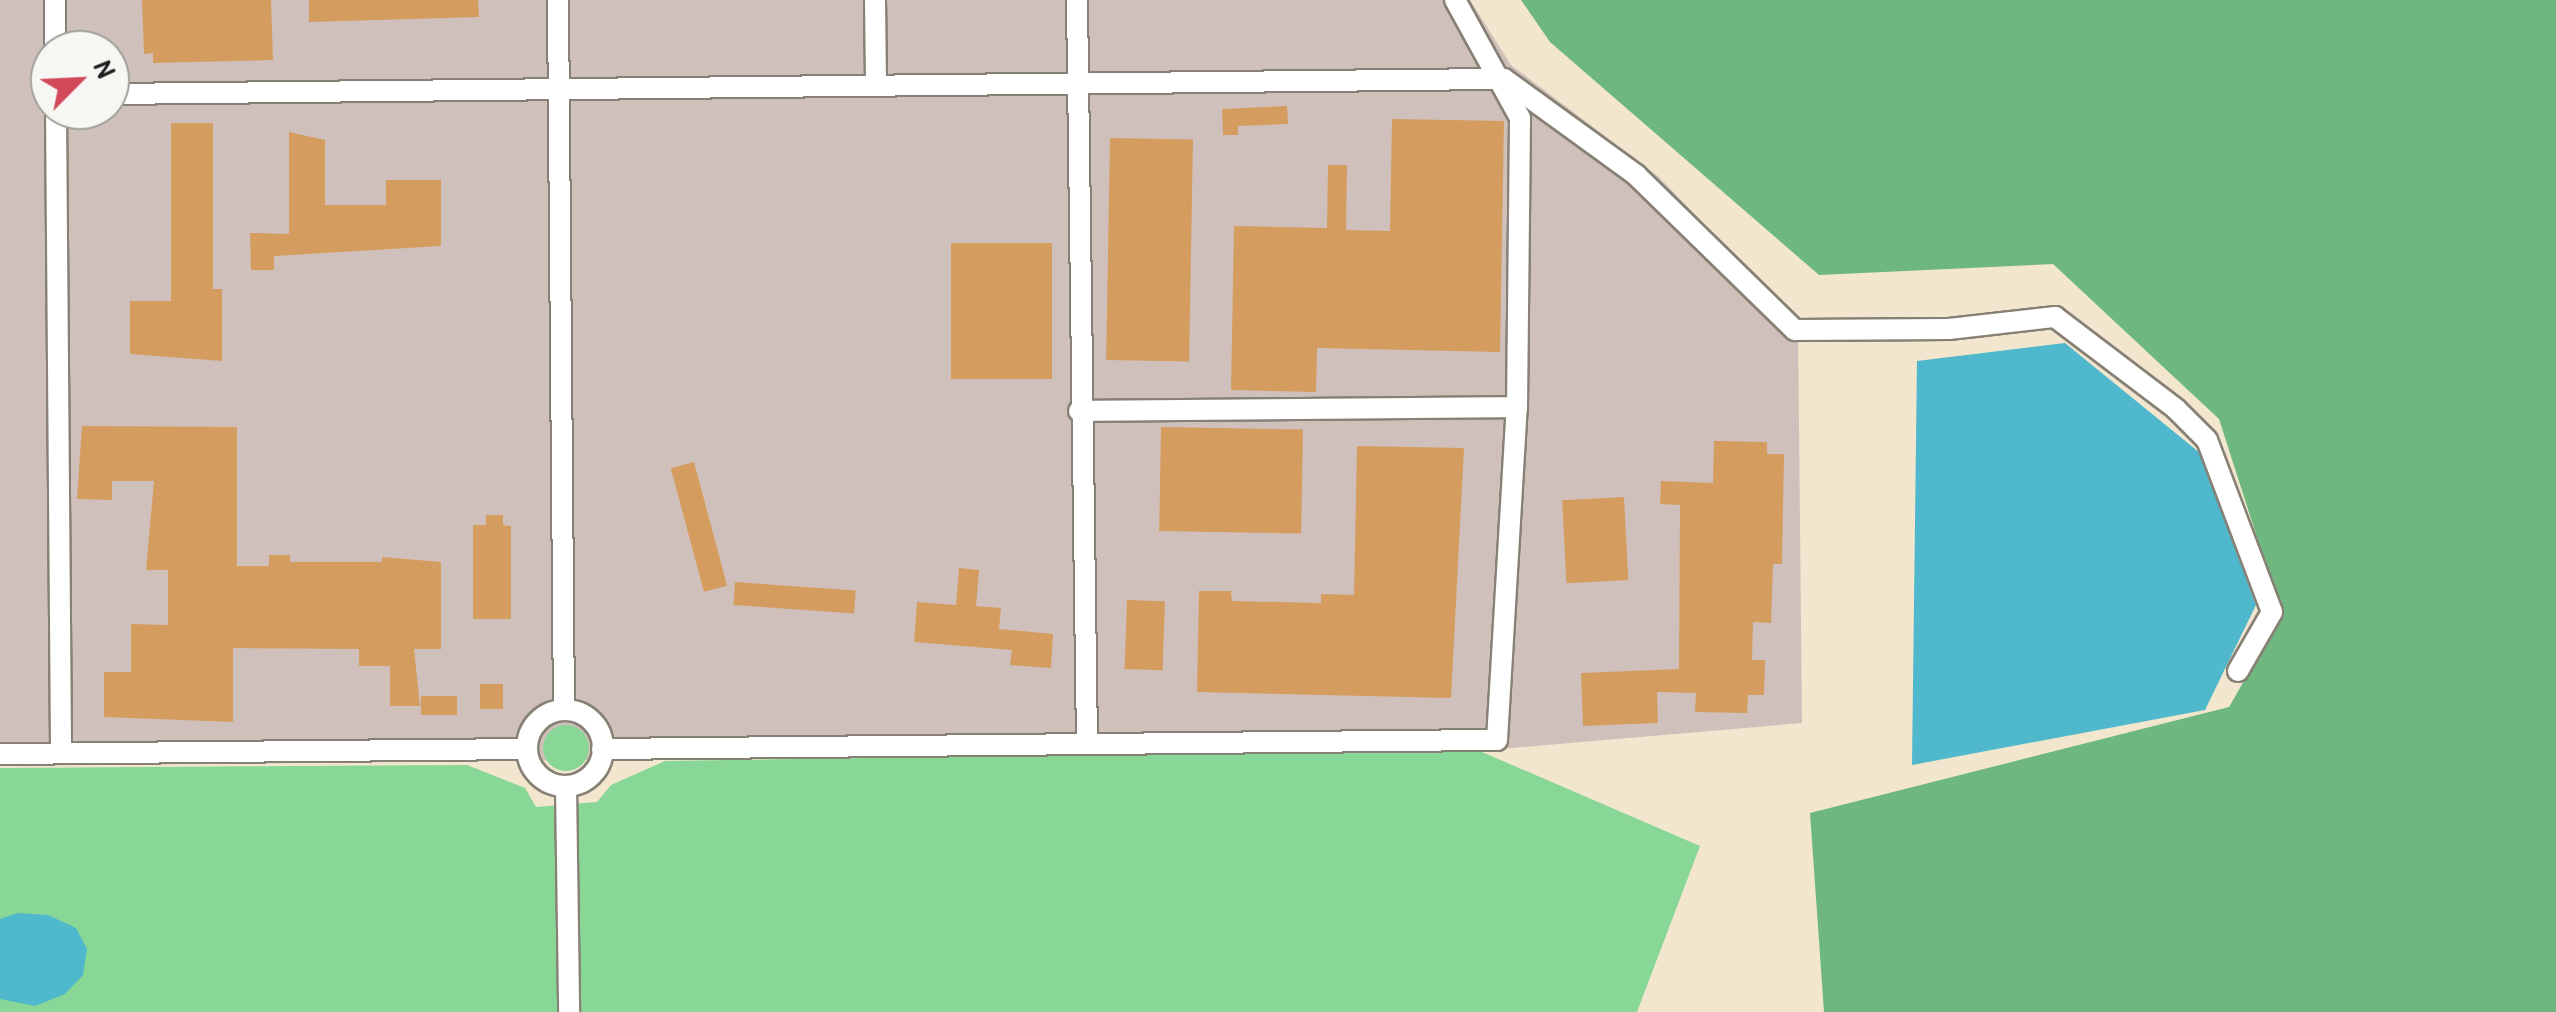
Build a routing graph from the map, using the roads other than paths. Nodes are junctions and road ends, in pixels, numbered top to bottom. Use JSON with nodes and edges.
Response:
{"nodes":[{"id":1,"x":54,"y":0,"type":"edge"},
{"id":2,"x":558,"y":0,"type":"edge"},
{"id":3,"x":875,"y":0,"type":"edge"},
{"id":4,"x":1077,"y":0,"type":"edge"},
{"id":5,"x":1455,"y":0,"type":"edge"},
{"id":6,"x":55,"y":30,"type":"edge"},
{"id":7,"x":1504,"y":79,"type":"junction"},
{"id":8,"x":876,"y":86,"type":"junction"},
{"id":9,"x":1078,"y":86,"type":"junction"},
{"id":10,"x":559,"y":88,"type":"junction"},
{"id":11,"x":130,"y":94,"type":"edge"},
{"id":12,"x":56,"y":130,"type":"edge"},
{"id":13,"x":1517,"y":407,"type":"junction"},
{"id":14,"x":1079,"y":412,"type":"junction"},
{"id":15,"x":2238,"y":671,"type":"dead end"},
{"id":16,"x":564,"y":710,"type":"junction"},
{"id":17,"x":1087,"y":743,"type":"junction"},
{"id":18,"x":527,"y":748,"type":"junction"},
{"id":19,"x":602,"y":748,"type":"junction"},
{"id":20,"x":62,"y":753,"type":"junction"},
{"id":21,"x":0,"y":754,"type":"edge"},
{"id":22,"x":566,"y":786,"type":"junction"},
{"id":23,"x":569,"y":1012,"type":"edge"}],
"edges":[{"from":1,"to":6,"type":"street"},
{"from":2,"to":10,"type":"street"},
{"from":3,"to":8,"type":"street"},
{"from":4,"to":9,"type":"street"},
{"from":5,"to":7,"type":"street"},
{"from":7,"to":9,"type":"street"},
{"from":7,"to":13,"type":"street"},
{"from":7,"to":15,"type":"street"},
{"from":8,"to":9,"type":"street"},
{"from":8,"to":10,"type":"street"},
{"from":9,"to":14,"type":"street"},
{"from":10,"to":11,"type":"street"},
{"from":10,"to":16,"type":"street"},
{"from":12,"to":20,"type":"street"},
{"from":13,"to":14,"type":"street"},
{"from":13,"to":17,"type":"street"},
{"from":14,"to":17,"type":"street"},
{"from":16,"to":18,"type":"street"},
{"from":16,"to":19,"type":"street"},
{"from":17,"to":19,"type":"street"},
{"from":18,"to":20,"type":"street"},
{"from":18,"to":22,"type":"street"},
{"from":19,"to":22,"type":"street"},
{"from":20,"to":21,"type":"street"},
{"from":22,"to":23,"type":"street"}]}
